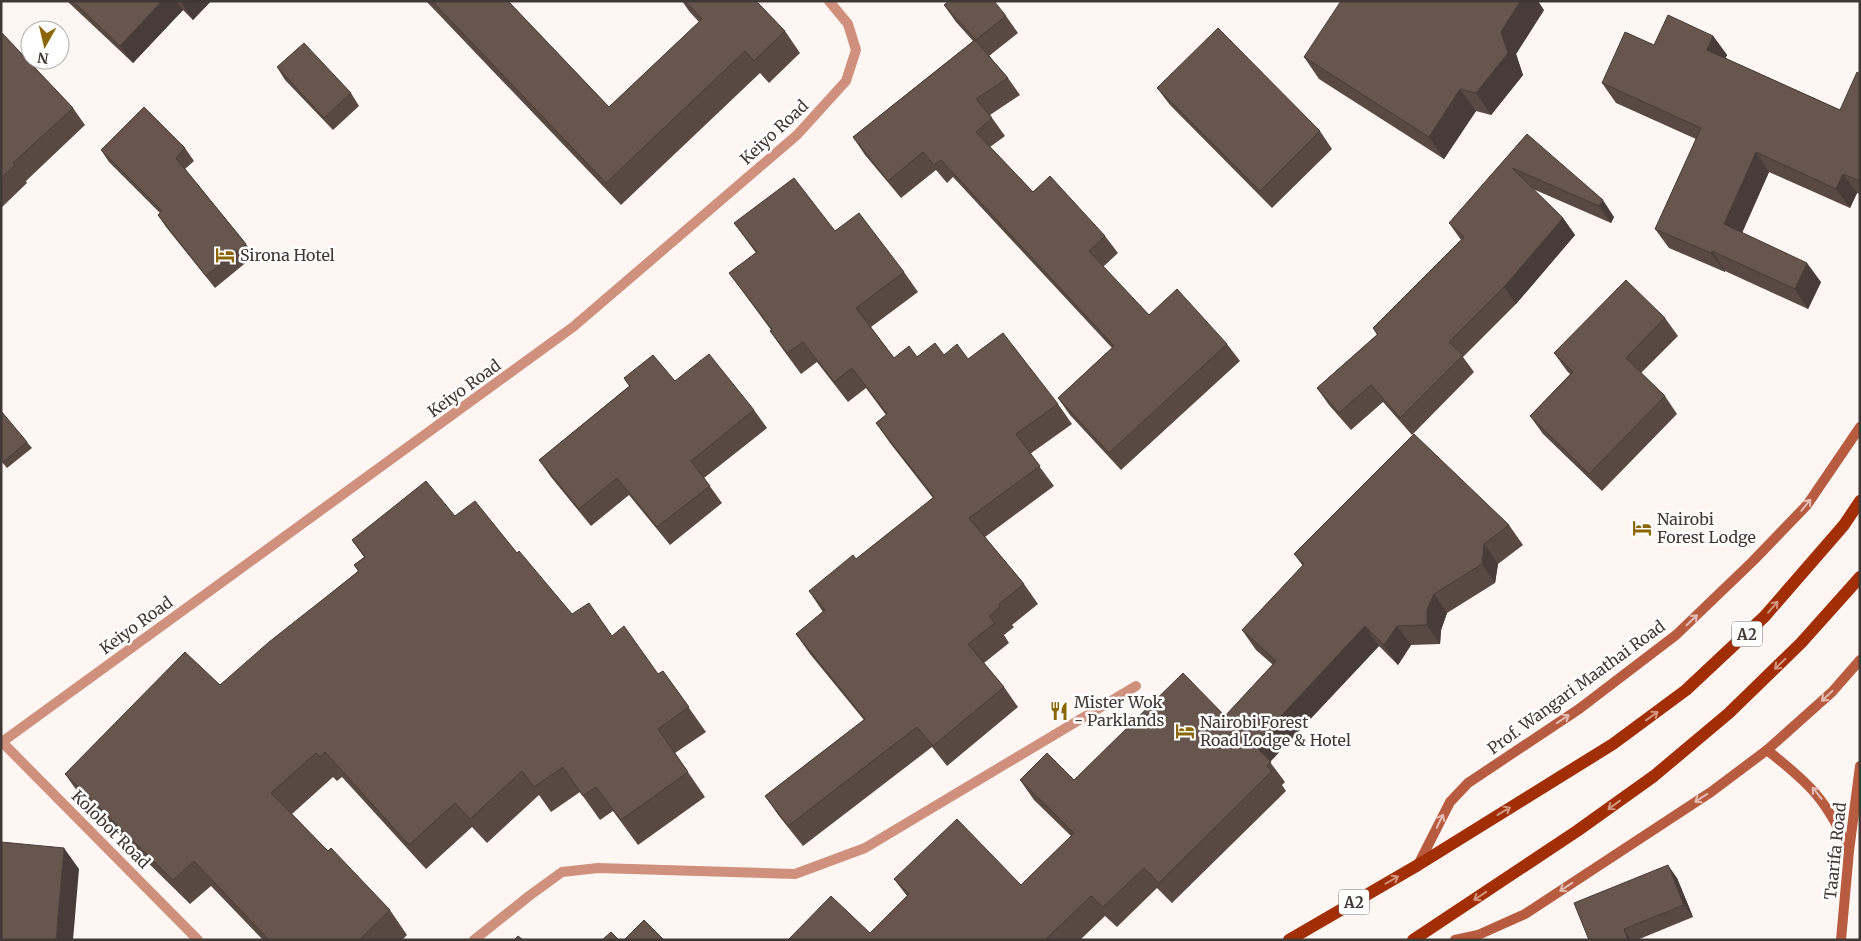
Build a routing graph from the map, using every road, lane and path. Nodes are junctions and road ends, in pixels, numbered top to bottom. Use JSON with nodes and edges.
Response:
{"nodes":[{"id":1,"x":829,"y":1,"type":"edge"},
{"id":2,"x":1860,"y":427,"type":"edge"},
{"id":3,"x":1860,"y":502,"type":"edge"},
{"id":4,"x":1860,"y":577,"type":"edge"},
{"id":5,"x":1860,"y":660,"type":"edge"},
{"id":6,"x":1136,"y":686,"type":"dead end"},
{"id":7,"x":2,"y":742,"type":"edge"},
{"id":8,"x":1767,"y":750,"type":"junction"},
{"id":9,"x":1860,"y":766,"type":"edge"},
{"id":10,"x":1849,"y":851,"type":"junction"},
{"id":11,"x":1418,"y":865,"type":"junction"},
{"id":12,"x":198,"y":940,"type":"edge"},
{"id":13,"x":474,"y":940,"type":"edge"},
{"id":14,"x":1289,"y":940,"type":"edge"},
{"id":15,"x":1414,"y":940,"type":"edge"},
{"id":16,"x":1455,"y":940,"type":"edge"},
{"id":17,"x":1841,"y":940,"type":"edge"}],
"edges":[{"from":1,"to":7,"type":"street","name":"Keiyo Road"},
{"from":11,"to":2,"type":"main road","name":"Prof. Wangari Maathai Road","one_way":true},
{"from":11,"to":3,"type":"main road","number":"A2","one_way":true},
{"from":4,"to":15,"type":"main road","one_way":true},
{"from":5,"to":8,"type":"main road","one_way":true},
{"from":6,"to":13,"type":"street"},
{"from":7,"to":12,"type":"street","name":"Kolobot Road"},
{"from":10,"to":8,"type":"main road","one_way":true},
{"from":8,"to":16,"type":"main road","one_way":true},
{"from":9,"to":10,"type":"main road","name":"Taarifa Road"},
{"from":10,"to":17,"type":"main road","name":"Taarifa Road"},
{"from":14,"to":11,"type":"main road","number":"A2","one_way":true}]}
